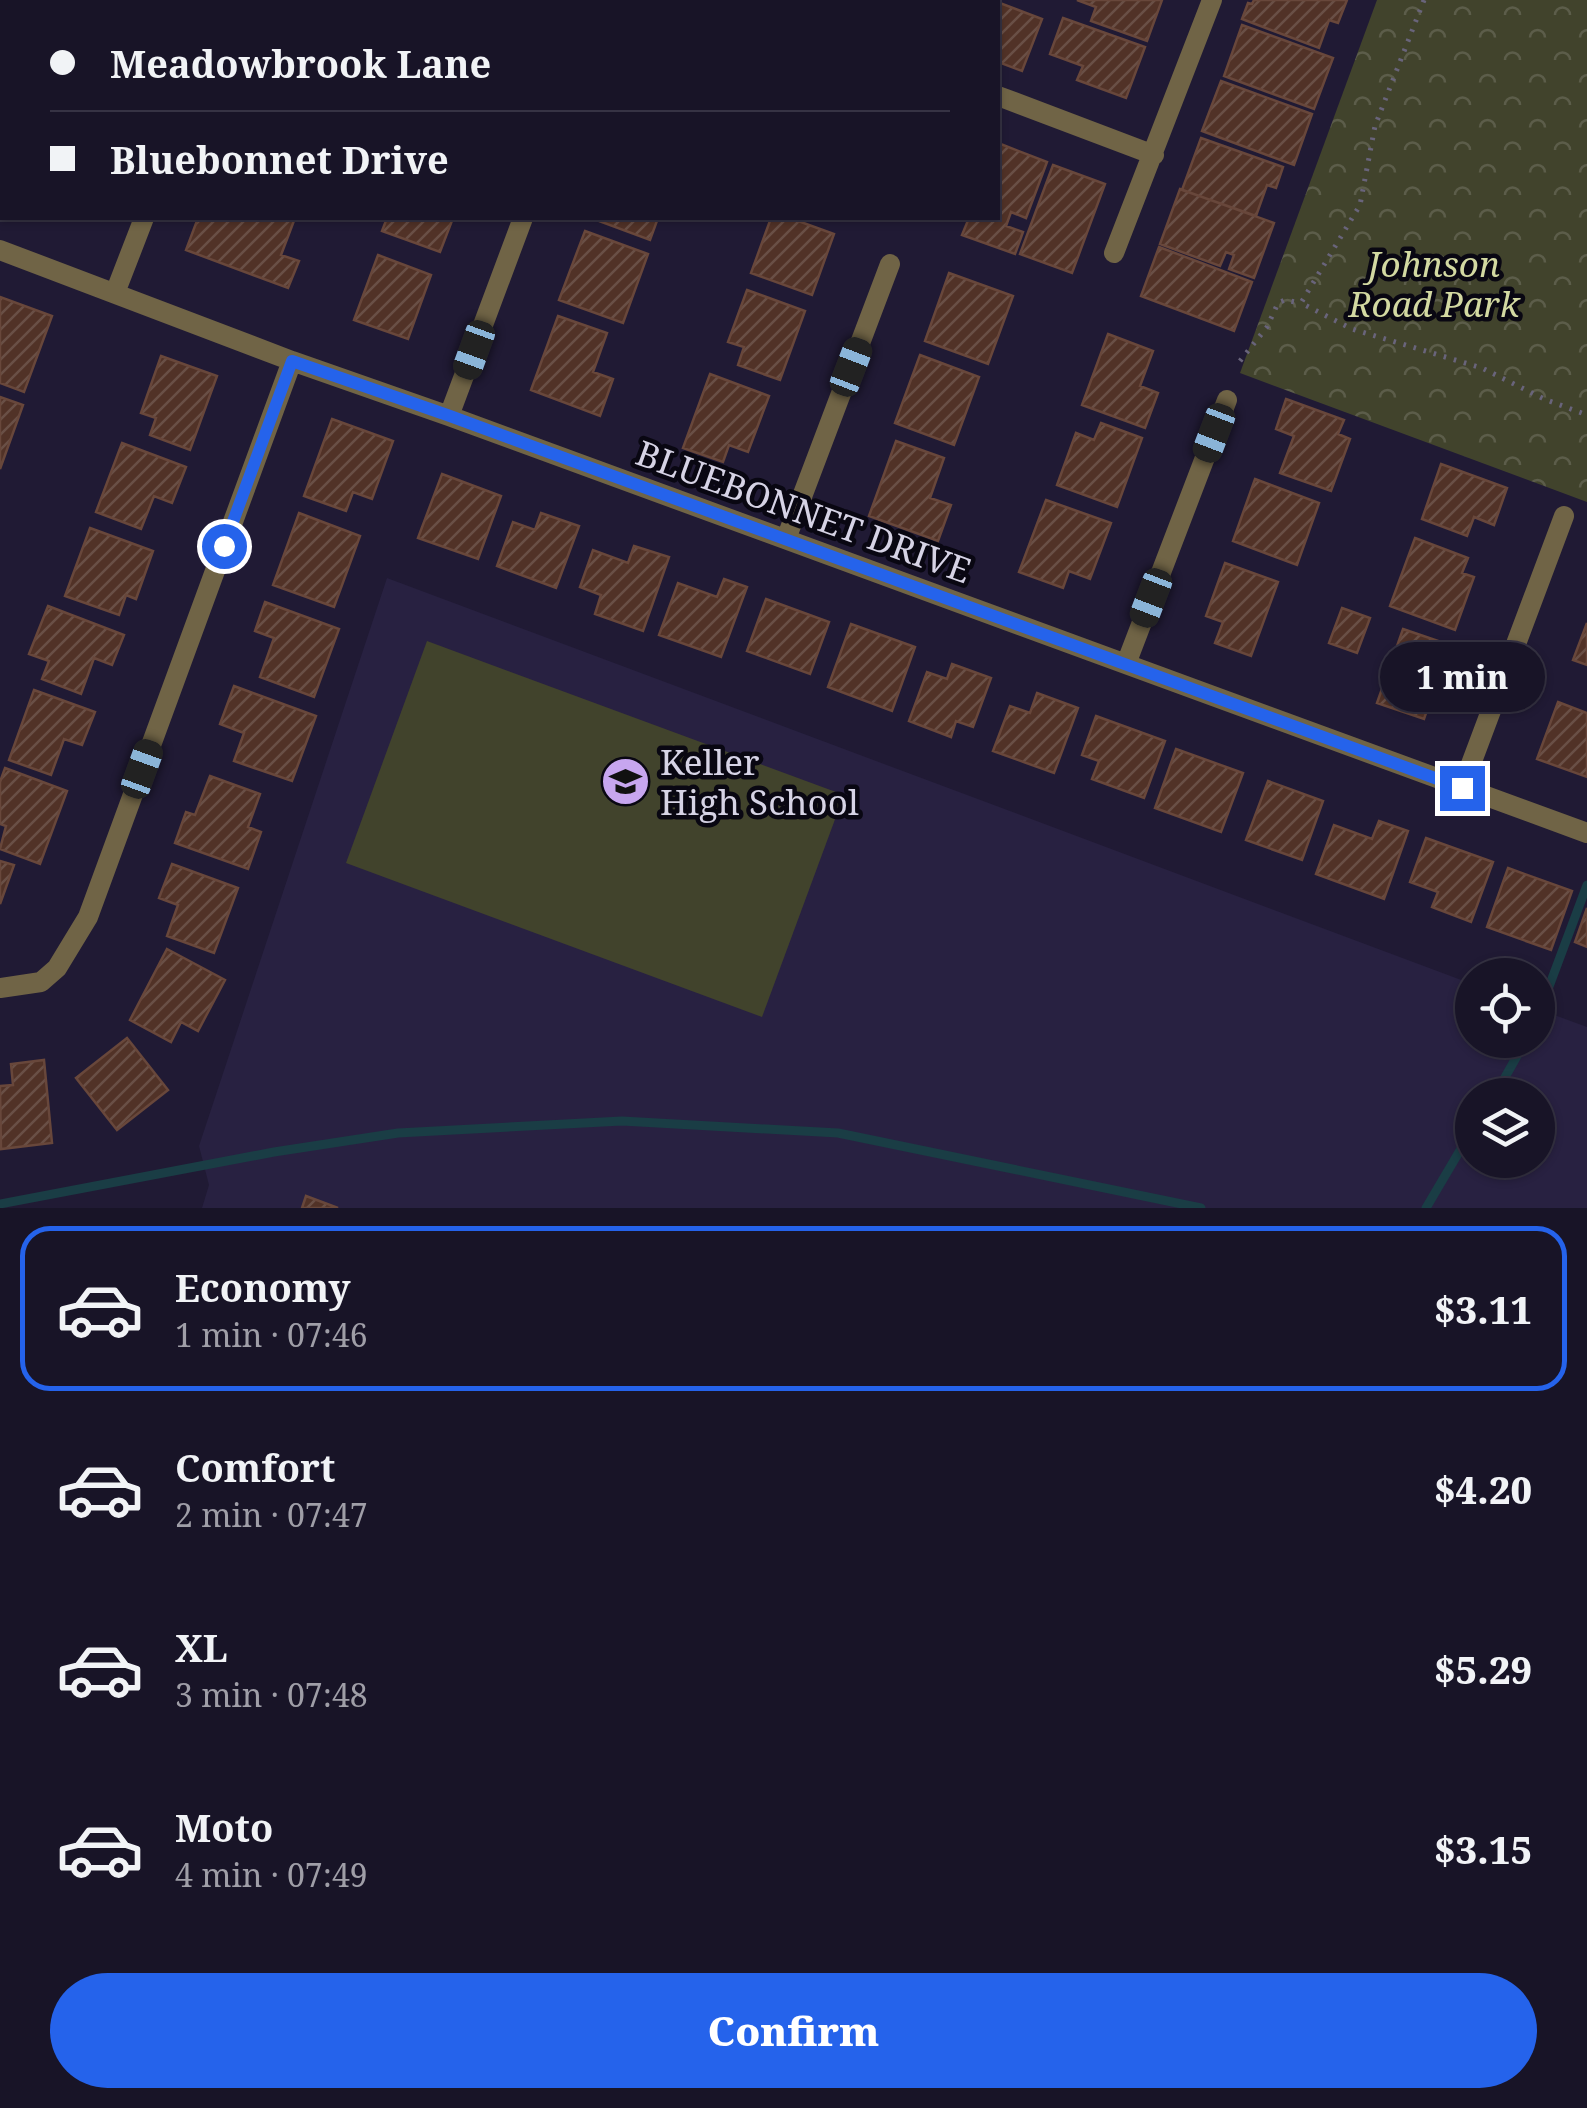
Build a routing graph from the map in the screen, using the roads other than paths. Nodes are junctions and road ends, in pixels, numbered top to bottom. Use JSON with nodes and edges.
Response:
{"nodes":[{"id":1,"x":1212,"y":0,"type":"edge"},
{"id":2,"x":1000,"y":97,"type":"edge"},
{"id":3,"x":1154,"y":155,"type":"junction"},
{"id":4,"x":143,"y":220,"type":"edge"},
{"id":5,"x":522,"y":220,"type":"edge"},
{"id":6,"x":0,"y":250,"type":"edge"},
{"id":7,"x":1114,"y":253,"type":"dead end"},
{"id":8,"x":890,"y":264,"type":"dead end"},
{"id":9,"x":116,"y":293,"type":"junction"},
{"id":10,"x":292,"y":361,"type":"junction"},
{"id":11,"x":1226,"y":400,"type":"dead end"},
{"id":12,"x":450,"y":416,"type":"junction"},
{"id":13,"x":1564,"y":516,"type":"dead end"},
{"id":14,"x":786,"y":539,"type":"junction"},
{"id":15,"x":1126,"y":664,"type":"junction"},
{"id":16,"x":1462,"y":788,"type":"junction"},
{"id":17,"x":1587,"y":833,"type":"edge"},
{"id":18,"x":0,"y":988,"type":"edge"}],
"edges":[{"from":1,"to":3,"type":"street"},
{"from":2,"to":3,"type":"street"},
{"from":3,"to":7,"type":"street"},
{"from":4,"to":9,"type":"street"},
{"from":5,"to":12,"type":"street"},
{"from":6,"to":9,"type":"street","name":"BLUEBONNET DRIVE"},
{"from":8,"to":14,"type":"street"},
{"from":9,"to":10,"type":"street","name":"BLUEBONNET DRIVE"},
{"from":10,"to":12,"type":"street","name":"BLUEBONNET DRIVE"},
{"from":10,"to":18,"type":"street"},
{"from":11,"to":15,"type":"street"},
{"from":12,"to":14,"type":"street","name":"BLUEBONNET DRIVE"},
{"from":13,"to":16,"type":"street"},
{"from":14,"to":15,"type":"street","name":"BLUEBONNET DRIVE"},
{"from":15,"to":16,"type":"street","name":"BLUEBONNET DRIVE"},
{"from":16,"to":17,"type":"street","name":"BLUEBONNET DRIVE"}]}
